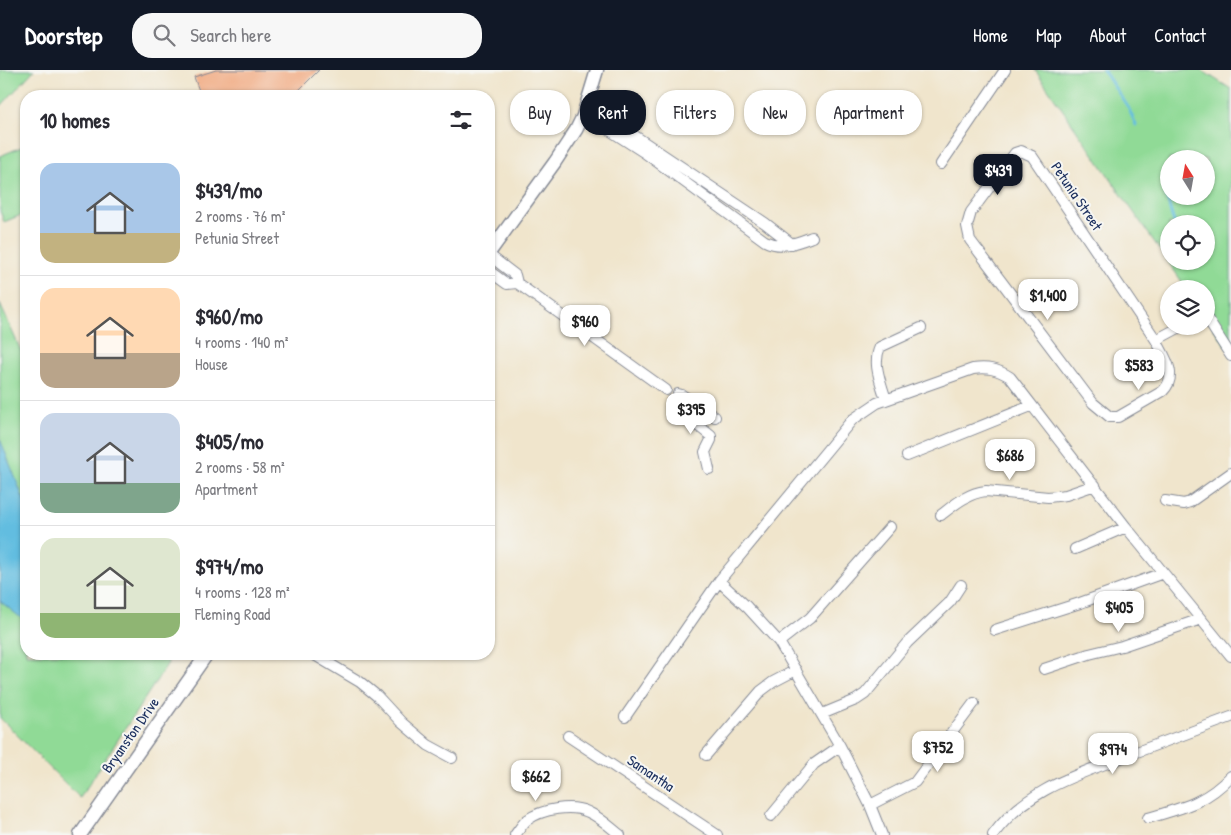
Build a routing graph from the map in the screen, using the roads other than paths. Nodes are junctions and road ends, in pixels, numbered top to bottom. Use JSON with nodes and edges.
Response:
{"nodes":[{"id":1,"x":597,"y":70,"type":"edge"},
{"id":2,"x":1005,"y":70,"type":"edge"},
{"id":3,"x":591,"y":90,"type":"edge"},
{"id":4,"x":580,"y":119,"type":"edge"},
{"id":5,"x":618,"y":135,"type":"edge"},
{"id":6,"x":941,"y":164,"type":"dead end"},
{"id":7,"x":812,"y":237,"type":"dead end"},
{"id":8,"x":495,"y":246,"type":"edge"},
{"id":9,"x":495,"y":259,"type":"edge"},
{"id":10,"x":495,"y":275,"type":"edge"},
{"id":11,"x":517,"y":284,"type":"junction"},
{"id":12,"x":921,"y":328,"type":"dead end"},
{"id":13,"x":1215,"y":331,"type":"edge"},
{"id":14,"x":1165,"y":335,"type":"edge"},
{"id":15,"x":1156,"y":340,"type":"junction"},
{"id":16,"x":1231,"y":356,"type":"edge"},
{"id":17,"x":675,"y":397,"type":"junction"},
{"id":18,"x":886,"y":400,"type":"junction"},
{"id":19,"x":1031,"y":406,"type":"junction"},
{"id":20,"x":714,"y":417,"type":"dead end"},
{"id":21,"x":907,"y":456,"type":"dead end"},
{"id":22,"x":709,"y":469,"type":"dead end"},
{"id":23,"x":1231,"y":473,"type":"edge"},
{"id":24,"x":1095,"y":485,"type":"junction"},
{"id":25,"x":1165,"y":501,"type":"dead end"},
{"id":26,"x":941,"y":515,"type":"dead end"},
{"id":27,"x":890,"y":527,"type":"dead end"},
{"id":28,"x":1126,"y":527,"type":"junction"},
{"id":29,"x":1075,"y":549,"type":"dead end"},
{"id":30,"x":1163,"y":573,"type":"junction"},
{"id":31,"x":720,"y":581,"type":"junction"},
{"id":32,"x":961,"y":585,"type":"dead end"},
{"id":33,"x":1201,"y":619,"type":"junction"},
{"id":34,"x":995,"y":630,"type":"dead end"},
{"id":35,"x":780,"y":642,"type":"junction"},
{"id":36,"x":1231,"y":656,"type":"edge"},
{"id":37,"x":203,"y":660,"type":"edge"},
{"id":38,"x":323,"y":660,"type":"edge"},
{"id":39,"x":1044,"y":669,"type":"dead end"},
{"id":40,"x":796,"y":670,"type":"junction"},
{"id":41,"x":974,"y":703,"type":"dead end"},
{"id":42,"x":822,"y":714,"type":"junction"},
{"id":43,"x":625,"y":717,"type":"dead end"},
{"id":44,"x":1231,"y":717,"type":"edge"},
{"id":45,"x":568,"y":736,"type":"dead end"},
{"id":46,"x":840,"y":746,"type":"junction"},
{"id":47,"x":706,"y":755,"type":"dead end"},
{"id":48,"x":452,"y":758,"type":"dead end"},
{"id":49,"x":1231,"y":776,"type":"edge"},
{"id":50,"x":870,"y":806,"type":"junction"},
{"id":51,"x":771,"y":816,"type":"dead end"},
{"id":52,"x":1148,"y":818,"type":"dead end"},
{"id":53,"x":80,"y":835,"type":"edge"},
{"id":54,"x":515,"y":835,"type":"edge"},
{"id":55,"x":620,"y":835,"type":"edge"},
{"id":56,"x":717,"y":835,"type":"edge"},
{"id":57,"x":882,"y":835,"type":"edge"},
{"id":58,"x":993,"y":835,"type":"edge"}],
"edges":[{"from":1,"to":3,"type":"street"},
{"from":2,"to":6,"type":"street"},
{"from":4,"to":8,"type":"street"},
{"from":5,"to":7,"type":"street"},
{"from":9,"to":11,"type":"street"},
{"from":10,"to":11,"type":"street"},
{"from":11,"to":17,"type":"street"},
{"from":12,"to":18,"type":"street"},
{"from":13,"to":16,"type":"street"},
{"from":14,"to":15,"type":"street"},
{"from":15,"to":15,"type":"street","name":"Petunia Street"},
{"from":17,"to":20,"type":"street"},
{"from":17,"to":22,"type":"street"},
{"from":18,"to":19,"type":"street"},
{"from":18,"to":31,"type":"street"},
{"from":19,"to":21,"type":"street"},
{"from":19,"to":24,"type":"street"},
{"from":23,"to":25,"type":"street"},
{"from":24,"to":26,"type":"street"},
{"from":24,"to":28,"type":"street"},
{"from":27,"to":35,"type":"street"},
{"from":28,"to":29,"type":"street"},
{"from":28,"to":30,"type":"street"},
{"from":30,"to":33,"type":"street"},
{"from":30,"to":34,"type":"street"},
{"from":31,"to":35,"type":"street"},
{"from":31,"to":43,"type":"street"},
{"from":32,"to":42,"type":"street"},
{"from":33,"to":36,"type":"street"},
{"from":33,"to":39,"type":"street"},
{"from":35,"to":40,"type":"street"},
{"from":37,"to":53,"type":"street","name":"Bryanston Drive"},
{"from":38,"to":48,"type":"street"},
{"from":40,"to":42,"type":"street"},
{"from":40,"to":47,"type":"street"},
{"from":41,"to":50,"type":"street"},
{"from":42,"to":46,"type":"street"},
{"from":44,"to":58,"type":"street"},
{"from":45,"to":56,"type":"street","name":"Samantha"},
{"from":46,"to":50,"type":"street"},
{"from":46,"to":51,"type":"street"},
{"from":49,"to":52,"type":"street"},
{"from":50,"to":57,"type":"street"},
{"from":54,"to":55,"type":"street"}]}
